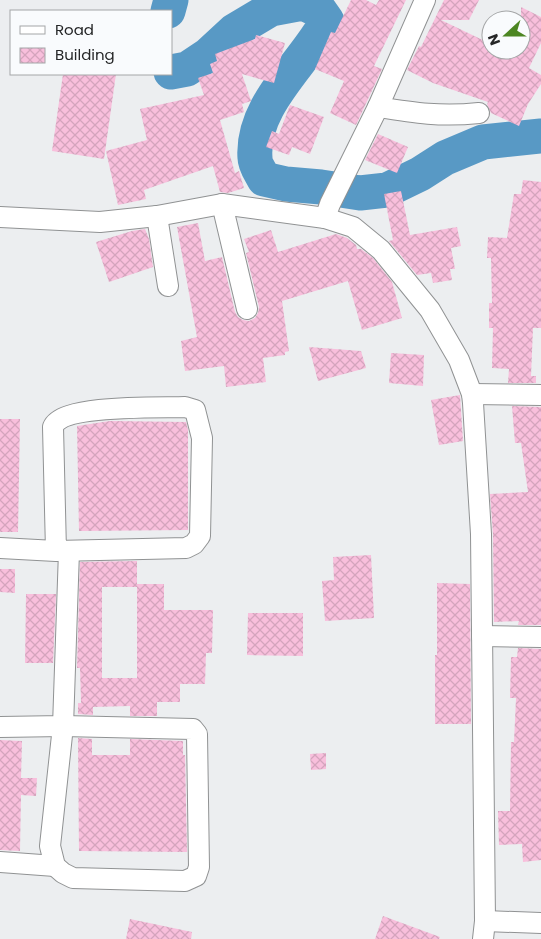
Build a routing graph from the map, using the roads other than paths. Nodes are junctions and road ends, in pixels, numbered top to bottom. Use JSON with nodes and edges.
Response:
{"nodes":[{"id":1,"x":425,"y":0,"type":"edge"},
{"id":2,"x":378,"y":106,"type":"junction"},
{"id":3,"x":479,"y":113,"type":"dead end"},
{"id":4,"x":222,"y":204,"type":"junction"},
{"id":5,"x":327,"y":211,"type":"junction"},
{"id":6,"x":157,"y":216,"type":"junction"},
{"id":7,"x":0,"y":217,"type":"edge"},
{"id":8,"x":168,"y":286,"type":"dead end"},
{"id":9,"x":247,"y":309,"type":"dead end"},
{"id":10,"x":472,"y":394,"type":"junction"},
{"id":11,"x":541,"y":395,"type":"edge"},
{"id":12,"x":0,"y":548,"type":"edge"},
{"id":13,"x":62,"y":551,"type":"junction"},
{"id":14,"x":482,"y":636,"type":"junction"},
{"id":15,"x":541,"y":637,"type":"edge"},
{"id":16,"x":63,"y":726,"type":"junction"},
{"id":17,"x":0,"y":727,"type":"edge"},
{"id":18,"x":0,"y":862,"type":"edge"},
{"id":19,"x":55,"y":866,"type":"junction"},
{"id":20,"x":541,"y":923,"type":"edge"},
{"id":21,"x":484,"y":930,"type":"edge"}],
"edges":[{"from":1,"to":2,"type":"street"},
{"from":2,"to":3,"type":"street"},
{"from":2,"to":5,"type":"street"},
{"from":4,"to":5,"type":"street"},
{"from":4,"to":6,"type":"street"},
{"from":4,"to":9,"type":"street"},
{"from":5,"to":10,"type":"street"},
{"from":6,"to":7,"type":"street"},
{"from":6,"to":8,"type":"street"},
{"from":10,"to":11,"type":"street"},
{"from":10,"to":14,"type":"street"},
{"from":12,"to":13,"type":"street"},
{"from":13,"to":13,"type":"street"},
{"from":13,"to":16,"type":"street"},
{"from":14,"to":15,"type":"street"},
{"from":14,"to":21,"type":"street"},
{"from":16,"to":17,"type":"street"},
{"from":16,"to":19,"type":"street"},
{"from":16,"to":19,"type":"street"},
{"from":18,"to":19,"type":"street"},
{"from":20,"to":21,"type":"street"}]}
